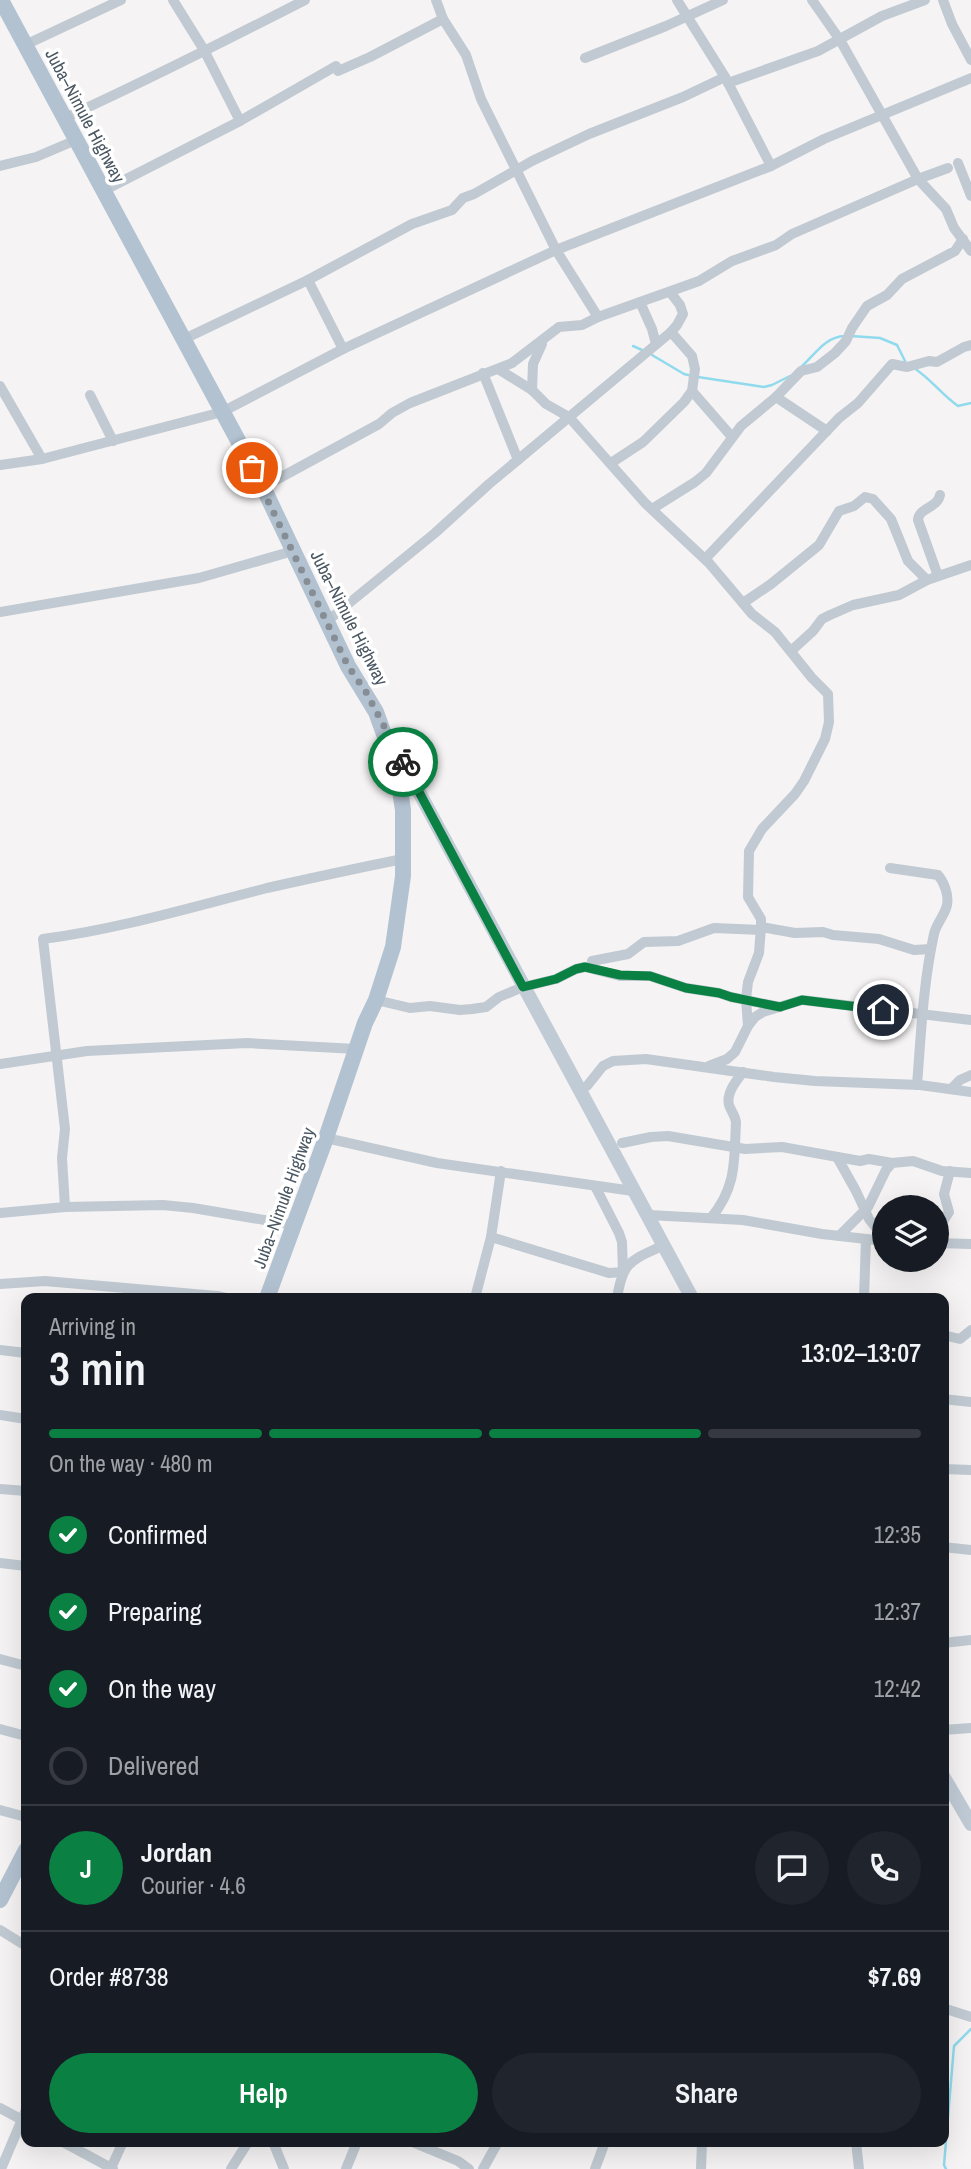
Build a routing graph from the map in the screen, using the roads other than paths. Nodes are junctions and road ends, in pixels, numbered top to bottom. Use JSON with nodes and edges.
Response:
{"nodes":[{"id":1,"x":1,"y":0,"type":"edge"},
{"id":2,"x":121,"y":0,"type":"edge"},
{"id":3,"x":173,"y":0,"type":"edge"},
{"id":4,"x":305,"y":0,"type":"edge"},
{"id":5,"x":436,"y":0,"type":"edge"},
{"id":6,"x":677,"y":0,"type":"edge"},
{"id":7,"x":723,"y":0,"type":"edge"},
{"id":8,"x":812,"y":0,"type":"edge"},
{"id":9,"x":925,"y":0,"type":"edge"},
{"id":10,"x":943,"y":0,"type":"edge"},
{"id":11,"x":686,"y":15,"type":"junction"},
{"id":12,"x":443,"y":19,"type":"junction"},
{"id":13,"x":840,"y":40,"type":"junction"},
{"id":14,"x":25,"y":45,"type":"junction"},
{"id":15,"x":204,"y":50,"type":"junction"},
{"id":16,"x":584,"y":58,"type":"dead end"},
{"id":17,"x":971,"y":60,"type":"edge"},
{"id":18,"x":971,"y":78,"type":"edge"},
{"id":19,"x":727,"y":80,"type":"junction"},
{"id":20,"x":883,"y":114,"type":"junction"},
{"id":21,"x":65,"y":118,"type":"junction"},
{"id":22,"x":240,"y":121,"type":"junction"},
{"id":23,"x":76,"y":140,"type":"junction"},
{"id":24,"x":0,"y":166,"type":"edge"},
{"id":25,"x":771,"y":166,"type":"junction"},
{"id":26,"x":516,"y":171,"type":"junction"},
{"id":27,"x":918,"y":179,"type":"junction"},
{"id":28,"x":103,"y":191,"type":"junction"},
{"id":29,"x":971,"y":196,"type":"edge"},
{"id":30,"x":968,"y":244,"type":"edge"},
{"id":31,"x":556,"y":250,"type":"junction"},
{"id":32,"x":308,"y":280,"type":"junction"},
{"id":33,"x":670,"y":292,"type":"junction"},
{"id":34,"x":640,"y":302,"type":"junction"},
{"id":35,"x":598,"y":317,"type":"junction"},
{"id":36,"x":671,"y":331,"type":"junction"},
{"id":37,"x":544,"y":338,"type":"junction"},
{"id":38,"x":182,"y":340,"type":"junction"},
{"id":39,"x":656,"y":344,"type":"junction"},
{"id":40,"x":971,"y":345,"type":"edge"},
{"id":41,"x":343,"y":349,"type":"junction"},
{"id":42,"x":498,"y":369,"type":"junction"},
{"id":43,"x":483,"y":373,"type":"junction"},
{"id":44,"x":0,"y":386,"type":"edge"},
{"id":45,"x":532,"y":390,"type":"junction"},
{"id":46,"x":692,"y":391,"type":"junction"},
{"id":47,"x":90,"y":395,"type":"dead end"},
{"id":48,"x":776,"y":397,"type":"junction"},
{"id":49,"x":222,"y":412,"type":"junction"},
{"id":50,"x":569,"y":417,"type":"junction"},
{"id":51,"x":827,"y":431,"type":"junction"},
{"id":52,"x":732,"y":438,"type":"junction"},
{"id":53,"x":113,"y":441,"type":"junction"},
{"id":54,"x":42,"y":459,"type":"junction"},
{"id":55,"x":518,"y":460,"type":"junction"},
{"id":56,"x":611,"y":463,"type":"junction"},
{"id":57,"x":0,"y":465,"type":"edge"},
{"id":58,"x":262,"y":487,"type":"junction"},
{"id":59,"x":940,"y":495,"type":"dead end"},
{"id":60,"x":652,"y":509,"type":"junction"},
{"id":61,"x":293,"y":551,"type":"junction"},
{"id":62,"x":705,"y":559,"type":"junction"},
{"id":63,"x":971,"y":565,"type":"edge"},
{"id":64,"x":932,"y":578,"type":"junction"},
{"id":65,"x":743,"y":603,"type":"junction"},
{"id":66,"x":0,"y":612,"type":"edge"},
{"id":67,"x":326,"y":621,"type":"dead end"},
{"id":68,"x":791,"y":651,"type":"junction"},
{"id":69,"x":376,"y":712,"type":"junction"},
{"id":70,"x":403,"y":859,"type":"junction"},
{"id":71,"x":890,"y":869,"type":"dead end"},
{"id":72,"x":761,"y":929,"type":"junction"},
{"id":73,"x":931,"y":949,"type":"junction"},
{"id":74,"x":592,"y":961,"type":"dead end"},
{"id":75,"x":523,"y":987,"type":"junction"},
{"id":76,"x":746,"y":999,"type":"junction"},
{"id":77,"x":376,"y":1000,"type":"junction"},
{"id":78,"x":780,"y":1007,"type":"junction"},
{"id":79,"x":923,"y":1014,"type":"junction"},
{"id":80,"x":971,"y":1020,"type":"edge"},
{"id":81,"x":748,"y":1026,"type":"junction"},
{"id":82,"x":356,"y":1049,"type":"junction"},
{"id":83,"x":56,"y":1056,"type":"junction"},
{"id":84,"x":0,"y":1064,"type":"edge"},
{"id":85,"x":708,"y":1067,"type":"junction"},
{"id":86,"x":743,"y":1072,"type":"junction"},
{"id":87,"x":971,"y":1075,"type":"edge"},
{"id":88,"x":917,"y":1085,"type":"junction"},
{"id":89,"x":587,"y":1086,"type":"dead end"},
{"id":90,"x":952,"y":1088,"type":"junction"},
{"id":91,"x":971,"y":1092,"type":"edge"},
{"id":92,"x":326,"y":1138,"type":"junction"},
{"id":93,"x":622,"y":1143,"type":"dead end"},
{"id":94,"x":734,"y":1147,"type":"junction"},
{"id":95,"x":837,"y":1157,"type":"junction"},
{"id":96,"x":892,"y":1163,"type":"junction"},
{"id":97,"x":501,"y":1171,"type":"junction"},
{"id":98,"x":950,"y":1171,"type":"junction"},
{"id":99,"x":971,"y":1173,"type":"edge"},
{"id":100,"x":595,"y":1185,"type":"junction"},
{"id":101,"x":633,"y":1191,"type":"junction"},
{"id":102,"x":944,"y":1195,"type":"edge"},
{"id":103,"x":65,"y":1207,"type":"junction"},
{"id":104,"x":865,"y":1210,"type":"junction"},
{"id":105,"x":0,"y":1213,"type":"edge"},
{"id":106,"x":648,"y":1215,"type":"junction"},
{"id":107,"x":710,"y":1218,"type":"junction"},
{"id":108,"x":872,"y":1222,"type":"edge"},
{"id":109,"x":294,"y":1224,"type":"junction"},
{"id":110,"x":839,"y":1236,"type":"junction"},
{"id":111,"x":491,"y":1237,"type":"junction"},
{"id":112,"x":866,"y":1239,"type":"junction"},
{"id":113,"x":872,"y":1239,"type":"edge"},
{"id":114,"x":949,"y":1243,"type":"edge"},
{"id":115,"x":971,"y":1244,"type":"edge"},
{"id":116,"x":664,"y":1245,"type":"junction"},
{"id":117,"x":624,"y":1272,"type":"junction"},
{"id":118,"x":0,"y":1284,"type":"edge"},
{"id":119,"x":183,"y":1293,"type":"edge"},
{"id":120,"x":269,"y":1293,"type":"edge"},
{"id":121,"x":476,"y":1293,"type":"edge"},
{"id":122,"x":618,"y":1293,"type":"edge"},
{"id":123,"x":689,"y":1293,"type":"edge"},
{"id":124,"x":864,"y":1293,"type":"edge"},
{"id":125,"x":971,"y":1330,"type":"edge"},
{"id":126,"x":949,"y":1336,"type":"edge"},
{"id":127,"x":0,"y":1350,"type":"edge"},
{"id":128,"x":21,"y":1352,"type":"edge"},
{"id":129,"x":949,"y":1400,"type":"edge"},
{"id":130,"x":971,"y":1402,"type":"edge"},
{"id":131,"x":0,"y":1415,"type":"edge"},
{"id":132,"x":21,"y":1418,"type":"edge"},
{"id":133,"x":949,"y":1469,"type":"edge"},
{"id":134,"x":971,"y":1470,"type":"edge"},
{"id":135,"x":0,"y":1489,"type":"edge"},
{"id":136,"x":21,"y":1491,"type":"edge"},
{"id":137,"x":949,"y":1548,"type":"edge"},
{"id":138,"x":971,"y":1550,"type":"edge"},
{"id":139,"x":0,"y":1563,"type":"edge"},
{"id":140,"x":21,"y":1565,"type":"edge"},
{"id":141,"x":971,"y":1640,"type":"edge"},
{"id":142,"x":949,"y":1642,"type":"edge"},
{"id":143,"x":0,"y":1659,"type":"edge"},
{"id":144,"x":21,"y":1665,"type":"edge"},
{"id":145,"x":971,"y":1728,"type":"edge"},
{"id":146,"x":0,"y":1729,"type":"edge"},
{"id":147,"x":949,"y":1730,"type":"edge"},
{"id":148,"x":21,"y":1735,"type":"edge"},
{"id":149,"x":949,"y":1786,"type":"edge"},
{"id":150,"x":0,"y":1810,"type":"edge"},
{"id":151,"x":21,"y":1816,"type":"edge"},
{"id":152,"x":971,"y":1824,"type":"edge"},
{"id":153,"x":21,"y":1859,"type":"edge"},
{"id":154,"x":2,"y":1893,"type":"edge"},
{"id":155,"x":0,"y":1930,"type":"edge"},
{"id":156,"x":21,"y":1943,"type":"edge"},
{"id":157,"x":949,"y":2010,"type":"edge"},
{"id":158,"x":971,"y":2017,"type":"edge"},
{"id":159,"x":0,"y":2108,"type":"edge"},
{"id":160,"x":21,"y":2116,"type":"edge"},
{"id":161,"x":21,"y":2126,"type":"edge"},
{"id":162,"x":72,"y":2147,"type":"edge"},
{"id":163,"x":121,"y":2147,"type":"edge"},
{"id":164,"x":245,"y":2147,"type":"edge"},
{"id":165,"x":275,"y":2147,"type":"edge"},
{"id":166,"x":355,"y":2147,"type":"edge"},
{"id":167,"x":424,"y":2147,"type":"edge"},
{"id":168,"x":495,"y":2147,"type":"edge"},
{"id":169,"x":603,"y":2147,"type":"edge"},
{"id":170,"x":702,"y":2147,"type":"edge"},
{"id":171,"x":857,"y":2147,"type":"edge"},
{"id":172,"x":1,"y":2169,"type":"edge"},
{"id":173,"x":112,"y":2169,"type":"edge"},
{"id":174,"x":232,"y":2169,"type":"edge"},
{"id":175,"x":284,"y":2169,"type":"edge"},
{"id":176,"x":346,"y":2169,"type":"edge"},
{"id":177,"x":469,"y":2169,"type":"edge"},
{"id":178,"x":483,"y":2169,"type":"edge"},
{"id":179,"x":595,"y":2169,"type":"edge"},
{"id":180,"x":701,"y":2169,"type":"edge"},
{"id":181,"x":859,"y":2169,"type":"edge"}],
"edges":[{"from":1,"to":14,"type":"main road","name":"Juba–Nimule Highway"},
{"from":2,"to":14,"type":"street"},
{"from":3,"to":15,"type":"street"},
{"from":4,"to":15,"type":"street"},
{"from":5,"to":12,"type":"street"},
{"from":6,"to":11,"type":"street"},
{"from":7,"to":11,"type":"street"},
{"from":8,"to":13,"type":"street"},
{"from":9,"to":13,"type":"street"},
{"from":10,"to":17,"type":"street"},
{"from":11,"to":16,"type":"street"},
{"from":11,"to":19,"type":"street"},
{"from":12,"to":22,"type":"street"},
{"from":12,"to":26,"type":"street"},
{"from":13,"to":19,"type":"street"},
{"from":13,"to":20,"type":"street"},
{"from":14,"to":21,"type":"main road","name":"Juba–Nimule Highway"},
{"from":15,"to":21,"type":"street"},
{"from":15,"to":22,"type":"street"},
{"from":18,"to":20,"type":"street"},
{"from":19,"to":25,"type":"street"},
{"from":19,"to":26,"type":"street"},
{"from":20,"to":25,"type":"street"},
{"from":20,"to":27,"type":"street"},
{"from":21,"to":23,"type":"main road","name":"Juba–Nimule Highway"},
{"from":22,"to":28,"type":"street"},
{"from":23,"to":24,"type":"street"},
{"from":23,"to":28,"type":"main road","name":"Juba–Nimule Highway"},
{"from":25,"to":31,"type":"street"},
{"from":26,"to":31,"type":"street"},
{"from":26,"to":32,"type":"street"},
{"from":27,"to":29,"type":"street"},
{"from":27,"to":30,"type":"street"},
{"from":27,"to":33,"type":"street"},
{"from":28,"to":38,"type":"main road","name":"Juba–Nimule Highway"},
{"from":30,"to":48,"type":"street"},
{"from":31,"to":35,"type":"street"},
{"from":31,"to":41,"type":"street"},
{"from":32,"to":38,"type":"street"},
{"from":32,"to":41,"type":"street"},
{"from":33,"to":34,"type":"street"},
{"from":33,"to":36,"type":"street"},
{"from":34,"to":35,"type":"street"},
{"from":34,"to":39,"type":"street"},
{"from":35,"to":37,"type":"street"},
{"from":36,"to":39,"type":"street"},
{"from":36,"to":46,"type":"street"},
{"from":37,"to":42,"type":"street"},
{"from":37,"to":45,"type":"street"},
{"from":38,"to":49,"type":"main road","name":"Juba–Nimule Highway"},
{"from":39,"to":50,"type":"street"},
{"from":40,"to":51,"type":"street"},
{"from":41,"to":49,"type":"street"},
{"from":42,"to":43,"type":"street"},
{"from":42,"to":45,"type":"street"},
{"from":43,"to":55,"type":"street"},
{"from":43,"to":58,"type":"street"},
{"from":44,"to":54,"type":"street"},
{"from":45,"to":50,"type":"street"},
{"from":46,"to":52,"type":"street"},
{"from":46,"to":56,"type":"street"},
{"from":47,"to":53,"type":"street"},
{"from":48,"to":51,"type":"street"},
{"from":48,"to":52,"type":"street"},
{"from":49,"to":53,"type":"street"},
{"from":49,"to":58,"type":"main road","name":"Juba–Nimule Highway"},
{"from":50,"to":55,"type":"street"},
{"from":50,"to":56,"type":"street"},
{"from":51,"to":62,"type":"street"},
{"from":52,"to":60,"type":"street"},
{"from":53,"to":54,"type":"street"},
{"from":54,"to":57,"type":"street"},
{"from":55,"to":67,"type":"street"},
{"from":56,"to":60,"type":"street"},
{"from":58,"to":61,"type":"main road","name":"Juba–Nimule Highway"},
{"from":59,"to":64,"type":"street"},
{"from":60,"to":62,"type":"street"},
{"from":61,"to":66,"type":"street"},
{"from":61,"to":69,"type":"main road","name":"Juba–Nimule Highway"},
{"from":62,"to":65,"type":"street"},
{"from":63,"to":64,"type":"street"},
{"from":64,"to":65,"type":"street"},
{"from":64,"to":68,"type":"street"},
{"from":65,"to":68,"type":"street"},
{"from":68,"to":72,"type":"street"},
{"from":69,"to":70,"type":"main road","name":"Juba–Nimule Highway"},
{"from":69,"to":75,"type":"main road"},
{"from":70,"to":77,"type":"main road","name":"Juba–Nimule Highway"},
{"from":70,"to":83,"type":"street"},
{"from":71,"to":73,"type":"street"},
{"from":72,"to":73,"type":"street"},
{"from":72,"to":74,"type":"street"},
{"from":72,"to":76,"type":"street"},
{"from":73,"to":79,"type":"street"},
{"from":75,"to":76,"type":"street"},
{"from":75,"to":77,"type":"street"},
{"from":75,"to":101,"type":"main road"},
{"from":76,"to":78,"type":"street"},
{"from":76,"to":81,"type":"street"},
{"from":77,"to":82,"type":"main road","name":"Juba–Nimule Highway"},
{"from":78,"to":79,"type":"street"},
{"from":78,"to":81,"type":"street"},
{"from":79,"to":80,"type":"street"},
{"from":79,"to":88,"type":"street"},
{"from":81,"to":85,"type":"street"},
{"from":82,"to":83,"type":"street"},
{"from":82,"to":92,"type":"main road","name":"Juba–Nimule Highway"},
{"from":83,"to":84,"type":"street"},
{"from":83,"to":103,"type":"street"},
{"from":85,"to":86,"type":"street"},
{"from":85,"to":89,"type":"street"},
{"from":86,"to":88,"type":"street"},
{"from":86,"to":94,"type":"street"},
{"from":87,"to":90,"type":"street"},
{"from":88,"to":90,"type":"street"},
{"from":90,"to":91,"type":"street"},
{"from":92,"to":97,"type":"street"},
{"from":92,"to":109,"type":"main road","name":"Juba–Nimule Highway"},
{"from":93,"to":94,"type":"street"},
{"from":94,"to":95,"type":"street"},
{"from":94,"to":107,"type":"street"},
{"from":95,"to":96,"type":"street"},
{"from":95,"to":104,"type":"street"},
{"from":96,"to":98,"type":"street"},
{"from":96,"to":104,"type":"street"},
{"from":97,"to":100,"type":"street"},
{"from":97,"to":111,"type":"street"},
{"from":98,"to":99,"type":"street"},
{"from":98,"to":102,"type":"street"},
{"from":100,"to":101,"type":"street"},
{"from":100,"to":117,"type":"street"},
{"from":101,"to":106,"type":"main road"},
{"from":103,"to":105,"type":"street"},
{"from":103,"to":109,"type":"street"},
{"from":104,"to":108,"type":"street"},
{"from":104,"to":110,"type":"street"},
{"from":106,"to":107,"type":"street"},
{"from":106,"to":116,"type":"main road"},
{"from":107,"to":110,"type":"street"},
{"from":109,"to":120,"type":"main road","name":"Juba–Nimule Highway"},
{"from":110,"to":112,"type":"street"},
{"from":111,"to":117,"type":"street"},
{"from":111,"to":121,"type":"street"},
{"from":112,"to":113,"type":"street"},
{"from":112,"to":124,"type":"street"},
{"from":114,"to":115,"type":"street"},
{"from":116,"to":117,"type":"street"},
{"from":116,"to":123,"type":"main road"},
{"from":117,"to":122,"type":"street"},
{"from":118,"to":119,"type":"street"},
{"from":125,"to":126,"type":"street"},
{"from":127,"to":128,"type":"street"},
{"from":129,"to":130,"type":"street"},
{"from":131,"to":132,"type":"street"},
{"from":133,"to":134,"type":"street"},
{"from":135,"to":136,"type":"street"},
{"from":137,"to":138,"type":"street"},
{"from":139,"to":140,"type":"street"},
{"from":141,"to":142,"type":"street"},
{"from":143,"to":144,"type":"street"},
{"from":145,"to":147,"type":"street"},
{"from":146,"to":148,"type":"street"},
{"from":149,"to":152,"type":"main road"},
{"from":150,"to":151,"type":"street"},
{"from":153,"to":154,"type":"main road"},
{"from":155,"to":156,"type":"street"},
{"from":157,"to":158,"type":"street"},
{"from":159,"to":160,"type":"street"},
{"from":161,"to":172,"type":"street"},
{"from":162,"to":173,"type":"street"},
{"from":163,"to":173,"type":"street"},
{"from":164,"to":174,"type":"street"},
{"from":165,"to":175,"type":"street"},
{"from":166,"to":176,"type":"street"},
{"from":167,"to":177,"type":"street"},
{"from":168,"to":178,"type":"street"},
{"from":169,"to":179,"type":"street"},
{"from":170,"to":180,"type":"street"},
{"from":171,"to":181,"type":"street"}]}
